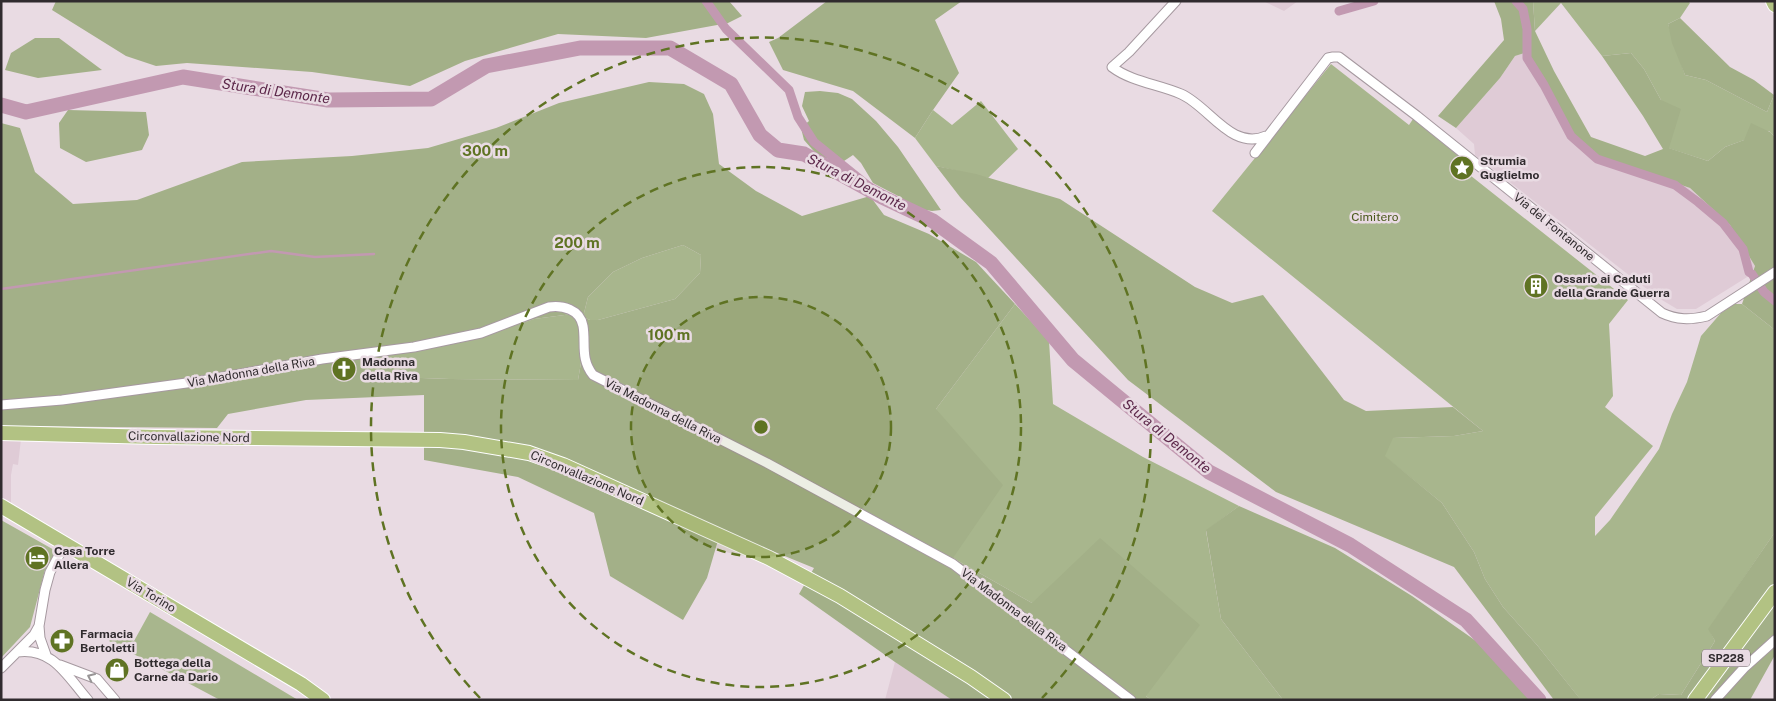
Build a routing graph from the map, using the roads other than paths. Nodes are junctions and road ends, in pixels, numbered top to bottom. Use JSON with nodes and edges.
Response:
{"nodes":[{"id":1,"x":1176,"y":1,"type":"edge"},
{"id":2,"x":1772,"y":1,"type":"edge"},
{"id":3,"x":1775,"y":4,"type":"edge"},
{"id":4,"x":1267,"y":136,"type":"junction"},
{"id":5,"x":1255,"y":153,"type":"dead end"},
{"id":6,"x":1771,"y":274,"type":"edge"},
{"id":7,"x":1,"y":406,"type":"edge"},
{"id":8,"x":1,"y":433,"type":"edge"},
{"id":9,"x":1,"y":506,"type":"edge"},
{"id":10,"x":65,"y":544,"type":"junction"},
{"id":11,"x":1775,"y":592,"type":"edge"},
{"id":12,"x":39,"y":626,"type":"junction"},
{"id":13,"x":1775,"y":640,"type":"edge"},
{"id":14,"x":17,"y":652,"type":"junction"},
{"id":15,"x":46,"y":655,"type":"junction"},
{"id":16,"x":59,"y":665,"type":"junction"},
{"id":17,"x":1,"y":668,"type":"edge"},
{"id":18,"x":301,"y":684,"type":"junction"},
{"id":19,"x":88,"y":700,"type":"edge"},
{"id":20,"x":115,"y":700,"type":"edge"},
{"id":21,"x":323,"y":700,"type":"edge"},
{"id":22,"x":334,"y":700,"type":"edge"},
{"id":23,"x":1004,"y":700,"type":"edge"},
{"id":24,"x":1131,"y":700,"type":"edge"},
{"id":25,"x":1695,"y":700,"type":"edge"},
{"id":26,"x":1715,"y":700,"type":"edge"}],
"edges":[{"from":1,"to":4,"type":"street"},
{"from":2,"to":3,"type":"main road"},
{"from":4,"to":5,"type":"street","name":"Via del Fontanone"},
{"from":4,"to":6,"type":"street","name":"Via del Fontanone"},
{"from":7,"to":24,"type":"street","name":"Via Madonna della Riva"},
{"from":8,"to":23,"type":"main road","name":"Circonvallazione Nord"},
{"from":9,"to":10,"type":"main road","name":"Via Torino"},
{"from":10,"to":12,"type":"street"},
{"from":10,"to":18,"type":"main road","name":"Via Torino"},
{"from":11,"to":25,"type":"main road","number":"SP228"},
{"from":12,"to":14,"type":"street"},
{"from":12,"to":15,"type":"street"},
{"from":13,"to":26,"type":"street"},
{"from":14,"to":15,"type":"street"},
{"from":14,"to":17,"type":"street"},
{"from":15,"to":16,"type":"street"},
{"from":16,"to":19,"type":"street"},
{"from":20,"to":16,"type":"street","one_way":true},
{"from":18,"to":21,"type":"main road","name":"Via Torino"},
{"from":18,"to":22,"type":"main road","name":"Via Torino"}]}
